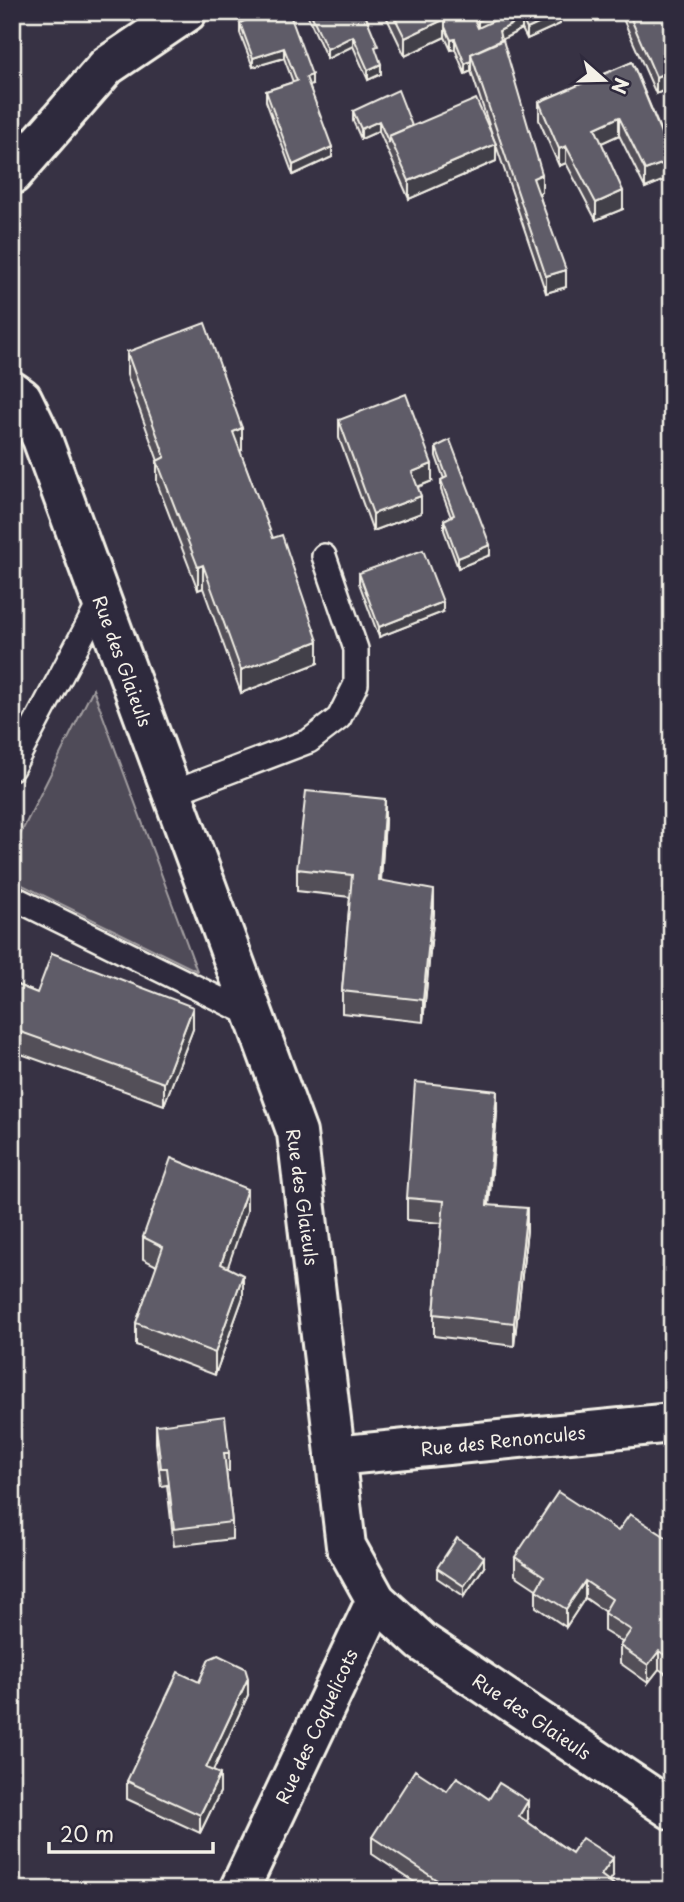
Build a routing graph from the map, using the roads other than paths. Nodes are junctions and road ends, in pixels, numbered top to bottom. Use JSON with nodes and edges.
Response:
{"nodes":[{"id":1,"x":187,"y":12,"type":"edge"},
{"id":2,"x":12,"y":175,"type":"edge"},
{"id":3,"x":12,"y":391,"type":"edge"},
{"id":4,"x":324,"y":556,"type":"dead end"},
{"id":5,"x":101,"y":600,"type":"junction"},
{"id":6,"x":12,"y":768,"type":"edge"},
{"id":7,"x":172,"y":793,"type":"junction"},
{"id":8,"x":12,"y":897,"type":"edge"},
{"id":9,"x":254,"y":1016,"type":"junction"},
{"id":10,"x":672,"y":1423,"type":"edge"},
{"id":11,"x":335,"y":1456,"type":"junction"},
{"id":12,"x":376,"y":1600,"type":"junction"},
{"id":13,"x":672,"y":1810,"type":"edge"},
{"id":14,"x":239,"y":1890,"type":"edge"}],
"edges":[{"from":1,"to":2,"type":"street"},
{"from":3,"to":5,"type":"street","name":"Rue des Glaieuls"},
{"from":4,"to":7,"type":"lane"},
{"from":5,"to":6,"type":"lane"},
{"from":5,"to":7,"type":"street","name":"Rue des Glaieuls"},
{"from":7,"to":9,"type":"street","name":"Rue des Glaieuls"},
{"from":8,"to":9,"type":"lane"},
{"from":9,"to":11,"type":"street","name":"Rue des Glaieuls"},
{"from":10,"to":11,"type":"street","name":"Rue des Renoncules"},
{"from":11,"to":12,"type":"street","name":"Rue des Glaieuls"},
{"from":12,"to":13,"type":"street","name":"Rue des Glaieuls"},
{"from":12,"to":14,"type":"street","name":"Rue des Coquelicots"}]}
